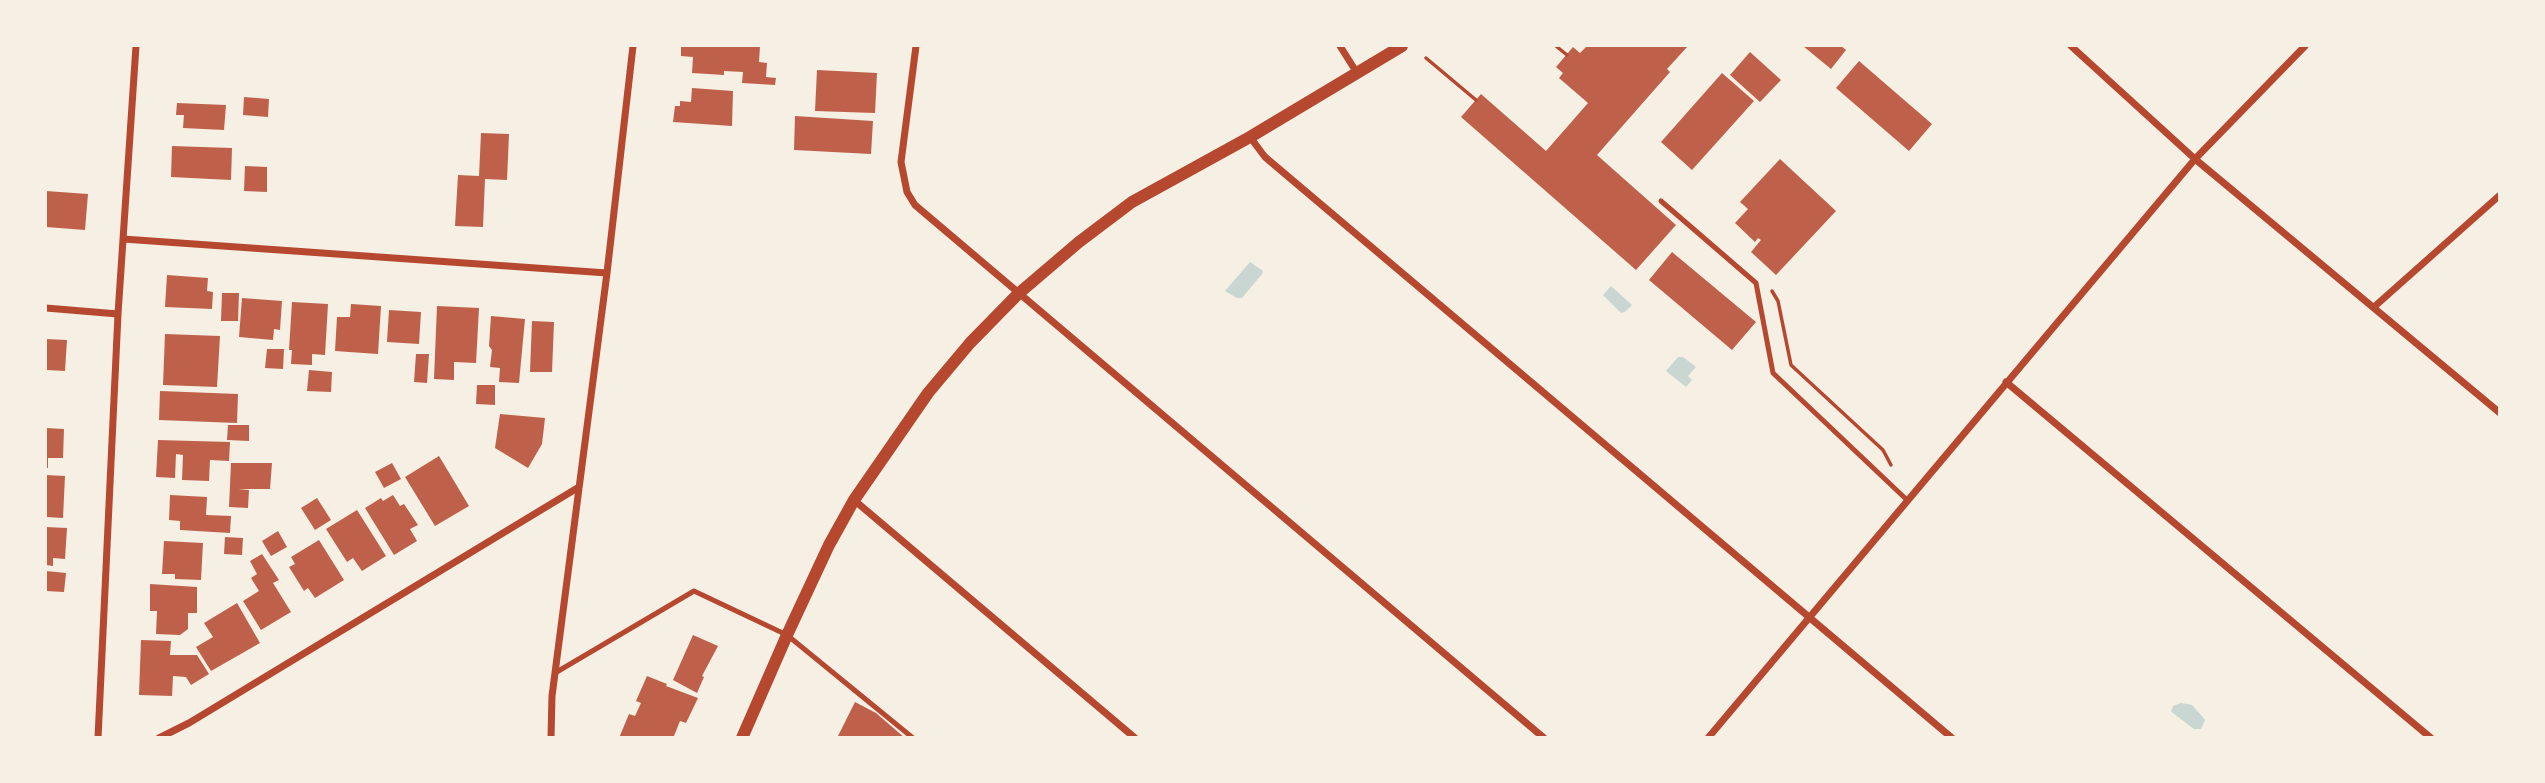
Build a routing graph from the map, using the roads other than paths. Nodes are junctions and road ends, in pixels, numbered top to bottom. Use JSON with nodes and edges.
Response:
{"nodes":[{"id":1,"x":136,"y":46,"type":"edge"},
{"id":2,"x":633,"y":46,"type":"edge"},
{"id":3,"x":916,"y":46,"type":"edge"},
{"id":4,"x":1340,"y":46,"type":"edge"},
{"id":5,"x":1402,"y":46,"type":"edge"},
{"id":6,"x":2071,"y":46,"type":"edge"},
{"id":7,"x":2305,"y":46,"type":"edge"},
{"id":8,"x":1357,"y":73,"type":"junction"},
{"id":9,"x":1250,"y":137,"type":"junction"},
{"id":10,"x":2195,"y":159,"type":"junction"},
{"id":11,"x":2500,"y":195,"type":"edge"},
{"id":12,"x":1661,"y":201,"type":"dead end"},
{"id":13,"x":123,"y":239,"type":"junction"},
{"id":14,"x":607,"y":272,"type":"junction"},
{"id":15,"x":1018,"y":294,"type":"junction"},
{"id":16,"x":2374,"y":307,"type":"junction"},
{"id":17,"x":46,"y":308,"type":"edge"},
{"id":18,"x":118,"y":314,"type":"junction"},
{"id":19,"x":2006,"y":382,"type":"junction"},
{"id":20,"x":2500,"y":413,"type":"edge"},
{"id":21,"x":579,"y":487,"type":"junction"},
{"id":22,"x":854,"y":500,"type":"junction"},
{"id":23,"x":1907,"y":500,"type":"junction"},
{"id":24,"x":1809,"y":617,"type":"junction"},
{"id":25,"x":787,"y":635,"type":"junction"},
{"id":26,"x":555,"y":673,"type":"junction"},
{"id":27,"x":98,"y":737,"type":"edge"},
{"id":28,"x":159,"y":737,"type":"edge"},
{"id":29,"x":551,"y":737,"type":"edge"},
{"id":30,"x":742,"y":737,"type":"edge"},
{"id":31,"x":913,"y":737,"type":"edge"},
{"id":32,"x":1135,"y":737,"type":"edge"},
{"id":33,"x":1544,"y":737,"type":"edge"},
{"id":34,"x":1708,"y":737,"type":"edge"},
{"id":35,"x":1952,"y":737,"type":"edge"},
{"id":36,"x":2431,"y":737,"type":"edge"}],
"edges":[{"from":1,"to":13,"type":"street"},
{"from":2,"to":14,"type":"street"},
{"from":3,"to":15,"type":"street"},
{"from":4,"to":8,"type":"street"},
{"from":5,"to":8,"type":"street"},
{"from":6,"to":10,"type":"street"},
{"from":7,"to":10,"type":"street"},
{"from":8,"to":9,"type":"street"},
{"from":9,"to":15,"type":"street"},
{"from":9,"to":24,"type":"street"},
{"from":10,"to":16,"type":"street"},
{"from":10,"to":19,"type":"street"},
{"from":11,"to":16,"type":"street"},
{"from":12,"to":23,"type":"lane"},
{"from":13,"to":14,"type":"street"},
{"from":13,"to":18,"type":"street"},
{"from":14,"to":21,"type":"street"},
{"from":15,"to":22,"type":"street"},
{"from":15,"to":33,"type":"street"},
{"from":16,"to":20,"type":"street"},
{"from":17,"to":18,"type":"street"},
{"from":18,"to":27,"type":"street"},
{"from":19,"to":23,"type":"street"},
{"from":19,"to":36,"type":"street"},
{"from":21,"to":26,"type":"street"},
{"from":21,"to":28,"type":"street"},
{"from":22,"to":25,"type":"street"},
{"from":22,"to":32,"type":"street"},
{"from":23,"to":24,"type":"street"},
{"from":24,"to":34,"type":"street"},
{"from":24,"to":35,"type":"street"},
{"from":25,"to":26,"type":"lane"},
{"from":25,"to":30,"type":"street"},
{"from":25,"to":31,"type":"lane"},
{"from":26,"to":29,"type":"street"}]}
